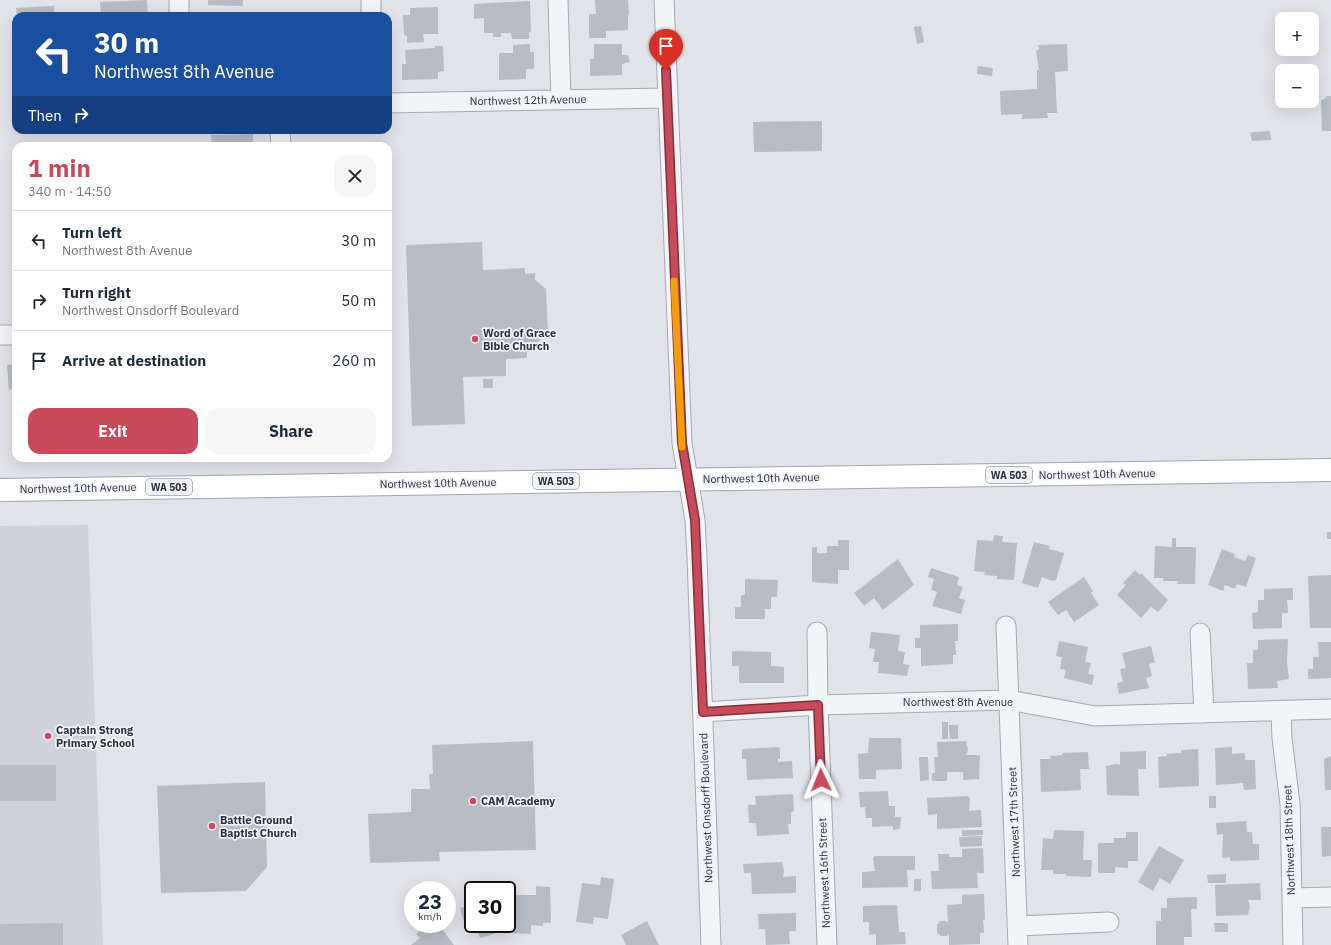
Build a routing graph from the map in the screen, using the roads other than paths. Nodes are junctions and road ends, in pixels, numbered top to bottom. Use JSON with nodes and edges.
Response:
{"nodes":[{"id":1,"x":179,"y":0,"type":"edge"},
{"id":2,"x":370,"y":0,"type":"edge"},
{"id":3,"x":558,"y":0,"type":"edge"},
{"id":4,"x":664,"y":0,"type":"edge"},
{"id":5,"x":179,"y":12,"type":"edge"},
{"id":6,"x":371,"y":12,"type":"edge"},
{"id":7,"x":667,"y":98,"type":"junction"},
{"id":8,"x":561,"y":100,"type":"junction"},
{"id":9,"x":392,"y":103,"type":"edge"},
{"id":10,"x":0,"y":332,"type":"edge"},
{"id":11,"x":0,"y":335,"type":"edge"},
{"id":12,"x":12,"y":335,"type":"edge"},
{"id":13,"x":1331,"y":470,"type":"edge"},
{"id":14,"x":688,"y":479,"type":"junction"},
{"id":15,"x":0,"y":490,"type":"edge"},
{"id":16,"x":1006,"y":626,"type":"dead end"},
{"id":17,"x":817,"y":632,"type":"dead end"},
{"id":18,"x":1200,"y":633,"type":"dead end"},
{"id":19,"x":1009,"y":700,"type":"junction"},
{"id":20,"x":818,"y":705,"type":"junction"},
{"id":21,"x":1331,"y":709,"type":"edge"},
{"id":22,"x":703,"y":712,"type":"junction"},
{"id":23,"x":1281,"y":712,"type":"junction"},
{"id":24,"x":1204,"y":713,"type":"junction"},
{"id":25,"x":1331,"y":897,"type":"edge"},
{"id":26,"x":1292,"y":898,"type":"junction"},
{"id":27,"x":1108,"y":922,"type":"dead end"},
{"id":28,"x":1017,"y":926,"type":"junction"},
{"id":29,"x":711,"y":945,"type":"edge"},
{"id":30,"x":827,"y":945,"type":"edge"},
{"id":31,"x":1018,"y":945,"type":"edge"},
{"id":32,"x":1293,"y":945,"type":"edge"}],
"edges":[{"from":1,"to":5,"type":"street"},
{"from":2,"to":6,"type":"street"},
{"from":3,"to":8,"type":"street"},
{"from":4,"to":7,"type":"street","name":"Northwest Onsdorff Boulevard"},
{"from":7,"to":8,"type":"street","name":"Northwest 12th Avenue"},
{"from":7,"to":14,"type":"street","name":"Northwest Onsdorff Boulevard"},
{"from":8,"to":9,"type":"street","name":"Northwest 12th Avenue"},
{"from":10,"to":11,"type":"street"},
{"from":11,"to":12,"type":"street"},
{"from":13,"to":14,"type":"main road","name":"Northwest 10th Avenue","number":"WA 503"},
{"from":14,"to":15,"type":"main road","name":"Northwest 10th Avenue","number":"WA 503"},
{"from":14,"to":22,"type":"street","name":"Northwest Onsdorff Boulevard"},
{"from":16,"to":19,"type":"street","name":"Northwest 17th Street"},
{"from":17,"to":20,"type":"street","name":"Northwest 16th Street"},
{"from":18,"to":24,"type":"street"},
{"from":19,"to":20,"type":"street","name":"Northwest 8th Avenue"},
{"from":19,"to":24,"type":"street","name":"Northwest 8th Avenue"},
{"from":19,"to":28,"type":"street","name":"Northwest 17th Street"},
{"from":20,"to":22,"type":"street","name":"Northwest 8th Avenue"},
{"from":20,"to":30,"type":"street","name":"Northwest 16th Street"},
{"from":21,"to":23,"type":"street","name":"Northwest 8th Avenue"},
{"from":22,"to":29,"type":"street","name":"Northwest Onsdorff Boulevard"},
{"from":23,"to":24,"type":"street","name":"Northwest 8th Avenue"},
{"from":23,"to":26,"type":"street","name":"Northwest 18th Street"},
{"from":25,"to":26,"type":"street"},
{"from":26,"to":32,"type":"street","name":"Northwest 18th Street"},
{"from":27,"to":28,"type":"street"},
{"from":28,"to":31,"type":"street","name":"Northwest 17th Street"}]}
